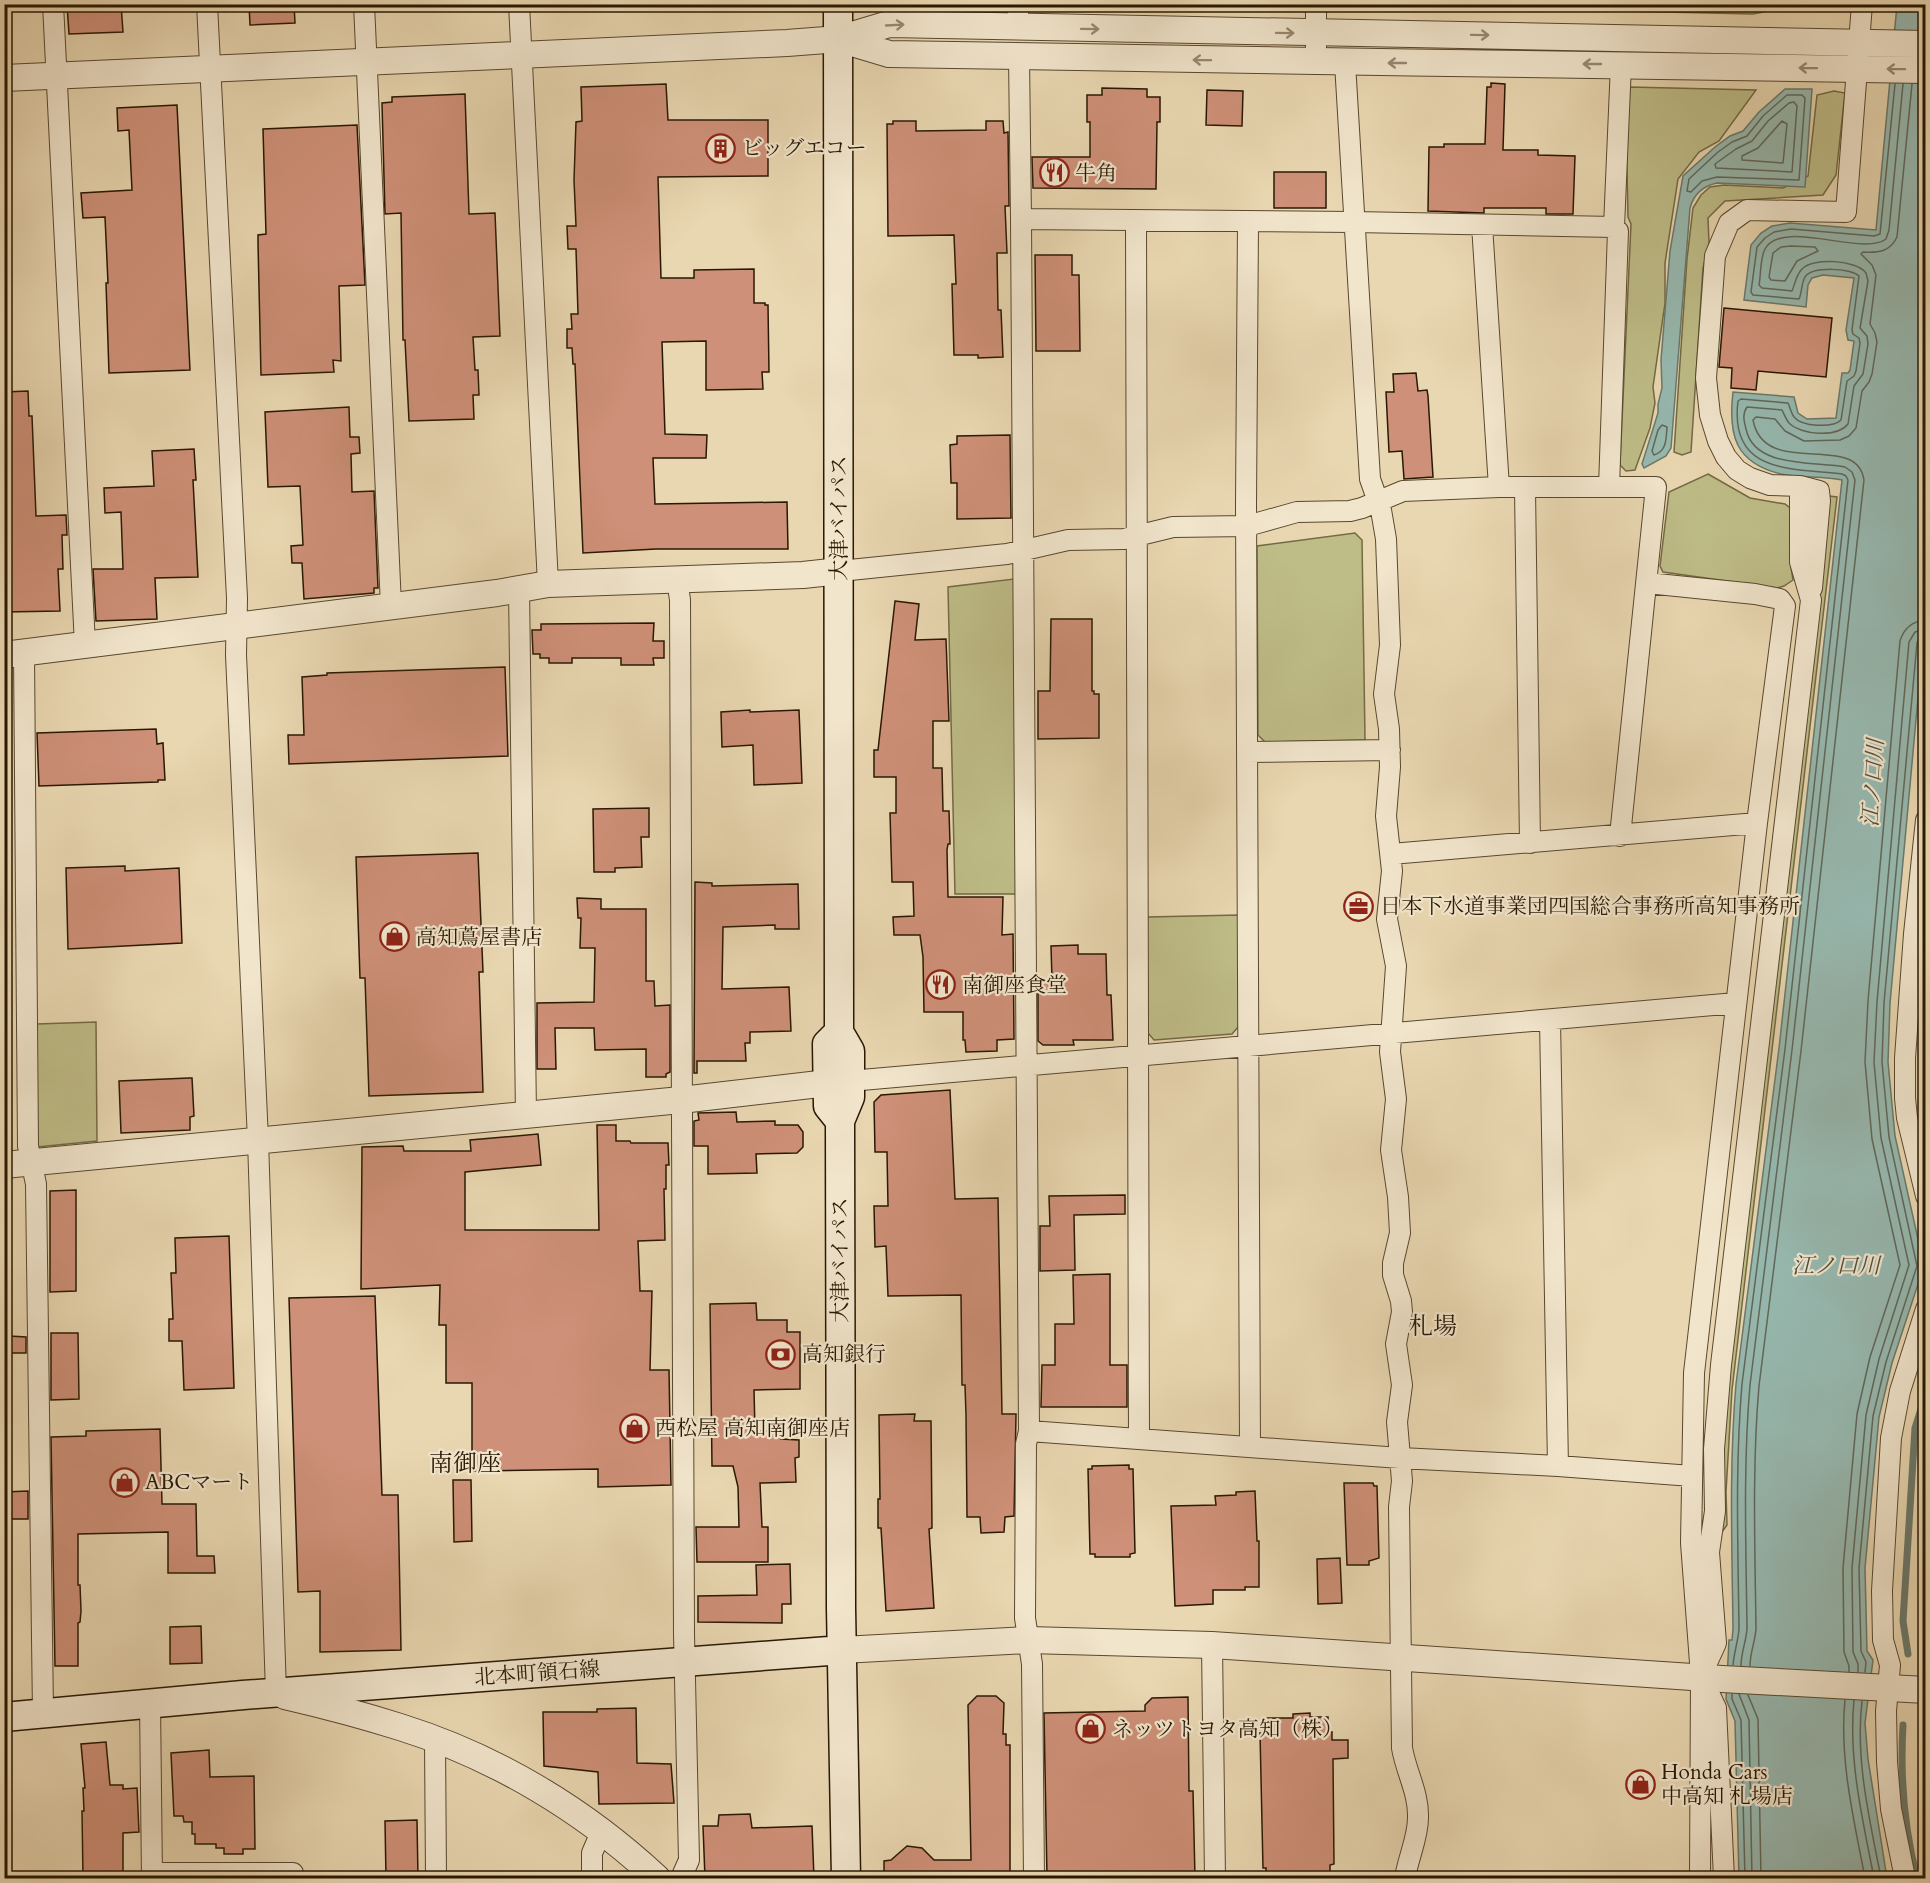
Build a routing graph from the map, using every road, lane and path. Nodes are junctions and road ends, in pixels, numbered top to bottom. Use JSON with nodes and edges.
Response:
{"nodes":[{"id":1,"x":53,"y":4,"type":"edge"},
{"id":2,"x":207,"y":4,"type":"edge"},
{"id":3,"x":364,"y":4,"type":"edge"},
{"id":4,"x":519,"y":4,"type":"edge"},
{"id":5,"x":838,"y":4,"type":"edge"},
{"id":6,"x":1316,"y":4,"type":"edge"},
{"id":7,"x":1862,"y":4,"type":"edge"},
{"id":8,"x":1018,"y":16,"type":"edge"},
{"id":9,"x":1316,"y":33,"type":"junction"},
{"id":10,"x":839,"y":39,"type":"junction"},
{"id":11,"x":1863,"y":43,"type":"junction"},
{"id":12,"x":1926,"y":44,"type":"edge"},
{"id":13,"x":522,"y":54,"type":"junction"},
{"id":14,"x":1019,"y":56,"type":"junction"},
{"id":15,"x":367,"y":61,"type":"junction"},
{"id":16,"x":1316,"y":62,"type":"junction"},
{"id":17,"x":1345,"y":63,"type":"junction"},
{"id":18,"x":1621,"y":64,"type":"junction"},
{"id":19,"x":210,"y":68,"type":"junction"},
{"id":20,"x":1861,"y":69,"type":"junction"},
{"id":21,"x":1926,"y":70,"type":"edge"},
{"id":22,"x":56,"y":75,"type":"junction"},
{"id":23,"x":4,"y":78,"type":"edge"},
{"id":24,"x":1021,"y":219,"type":"junction"},
{"id":25,"x":1136,"y":221,"type":"junction"},
{"id":26,"x":1354,"y":222,"type":"junction"},
{"id":27,"x":1248,"y":223,"type":"junction"},
{"id":28,"x":1482,"y":225,"type":"junction"},
{"id":29,"x":1614,"y":227,"type":"junction"},
{"id":30,"x":1609,"y":487,"type":"junction"},
{"id":31,"x":1499,"y":488,"type":"junction"},
{"id":32,"x":1524,"y":489,"type":"junction"},
{"id":33,"x":1378,"y":501,"type":"junction"},
{"id":34,"x":1247,"y":526,"type":"junction"},
{"id":35,"x":1136,"y":538,"type":"junction"},
{"id":36,"x":1023,"y":550,"type":"junction"},
{"id":37,"x":840,"y":571,"type":"junction"},
{"id":38,"x":677,"y":579,"type":"junction"},
{"id":39,"x":1647,"y":583,"type":"junction"},
{"id":40,"x":548,"y":584,"type":"junction"},
{"id":41,"x":519,"y":589,"type":"junction"},
{"id":42,"x":391,"y":606,"type":"junction"},
{"id":43,"x":236,"y":626,"type":"junction"},
{"id":44,"x":85,"y":645,"type":"junction"},
{"id":45,"x":14,"y":654,"type":"edge"},
{"id":46,"x":1390,"y":750,"type":"junction"},
{"id":47,"x":1247,"y":752,"type":"junction"},
{"id":48,"x":1926,"y":820,"type":"edge"},
{"id":49,"x":1757,"y":823,"type":"junction"},
{"id":50,"x":1620,"y":836,"type":"junction"},
{"id":51,"x":1530,"y":843,"type":"junction"},
{"id":52,"x":1391,"y":854,"type":"junction"},
{"id":53,"x":1920,"y":934,"type":"edge"},
{"id":54,"x":1736,"y":1003,"type":"junction"},
{"id":55,"x":1550,"y":1020,"type":"junction"},
{"id":56,"x":1390,"y":1034,"type":"junction"},
{"id":57,"x":1248,"y":1047,"type":"junction"},
{"id":58,"x":1137,"y":1056,"type":"junction"},
{"id":59,"x":1027,"y":1065,"type":"junction"},
{"id":60,"x":839,"y":1082,"type":"junction"},
{"id":61,"x":681,"y":1100,"type":"junction"},
{"id":62,"x":526,"y":1115,"type":"junction"},
{"id":63,"x":258,"y":1140,"type":"junction"},
{"id":64,"x":31,"y":1163,"type":"junction"},
{"id":65,"x":4,"y":1166,"type":"edge"},
{"id":66,"x":1926,"y":1196,"type":"edge"},
{"id":67,"x":1926,"y":1309,"type":"edge"},
{"id":68,"x":1029,"y":1431,"type":"junction"},
{"id":69,"x":1139,"y":1438,"type":"junction"},
{"id":70,"x":1250,"y":1446,"type":"junction"},
{"id":71,"x":1400,"y":1458,"type":"junction"},
{"id":72,"x":1558,"y":1466,"type":"junction"},
{"id":73,"x":1692,"y":1476,"type":"junction"},
{"id":74,"x":1028,"y":1640,"type":"junction"},
{"id":75,"x":1212,"y":1645,"type":"junction"},
{"id":76,"x":842,"y":1650,"type":"junction"},
{"id":77,"x":1402,"y":1656,"type":"junction"},
{"id":78,"x":686,"y":1663,"type":"junction"},
{"id":79,"x":1712,"y":1677,"type":"junction"},
{"id":80,"x":1881,"y":1687,"type":"junction"},
{"id":81,"x":1926,"y":1690,"type":"edge"},
{"id":82,"x":276,"y":1694,"type":"junction"},
{"id":83,"x":150,"y":1703,"type":"junction"},
{"id":84,"x":43,"y":1713,"type":"junction"},
{"id":85,"x":4,"y":1717,"type":"edge"},
{"id":86,"x":435,"y":1740,"type":"junction"},
{"id":87,"x":602,"y":1830,"type":"junction"},
{"id":88,"x":152,"y":1876,"type":"edge"},
{"id":89,"x":293,"y":1878,"type":"edge"},
{"id":90,"x":436,"y":1878,"type":"edge"},
{"id":91,"x":592,"y":1878,"type":"edge"},
{"id":92,"x":657,"y":1878,"type":"edge"},
{"id":93,"x":681,"y":1878,"type":"edge"},
{"id":94,"x":846,"y":1878,"type":"edge"},
{"id":95,"x":1034,"y":1878,"type":"edge"},
{"id":96,"x":1215,"y":1878,"type":"edge"},
{"id":97,"x":1405,"y":1878,"type":"edge"},
{"id":98,"x":1700,"y":1878,"type":"edge"},
{"id":99,"x":1724,"y":1878,"type":"edge"},
{"id":100,"x":1905,"y":1878,"type":"edge"}],
"edges":[{"from":1,"to":22,"type":"street"},
{"from":2,"to":19,"type":"street"},
{"from":3,"to":15,"type":"street"},
{"from":4,"to":13,"type":"street"},
{"from":5,"to":10,"type":"main road","name":"大津バイパス"},
{"from":6,"to":9,"type":"street"},
{"from":7,"to":11,"type":"street"},
{"from":8,"to":9,"type":"street","one_way":true},
{"from":10,"to":8,"type":"street","one_way":true},
{"from":9,"to":11,"type":"street","one_way":true},
{"from":9,"to":16,"type":"street"},
{"from":10,"to":13,"type":"street"},
{"from":10,"to":14,"type":"street"},
{"from":10,"to":37,"type":"main road","name":"大津バイパス"},
{"from":11,"to":12,"type":"street"},
{"from":11,"to":20,"type":"street"},
{"from":13,"to":15,"type":"street"},
{"from":13,"to":40,"type":"street"},
{"from":16,"to":14,"type":"street","one_way":true},
{"from":14,"to":24,"type":"street"},
{"from":15,"to":19,"type":"street"},
{"from":15,"to":42,"type":"street"},
{"from":16,"to":17,"type":"street"},
{"from":18,"to":17,"type":"street","one_way":true},
{"from":17,"to":26,"type":"street"},
{"from":20,"to":18,"type":"street","one_way":true},
{"from":18,"to":29,"type":"street"},
{"from":19,"to":22,"type":"street"},
{"from":19,"to":43,"type":"street"},
{"from":21,"to":20,"type":"street","one_way":true},
{"from":20,"to":79,"type":"street"},
{"from":22,"to":23,"type":"street"},
{"from":22,"to":44,"type":"street"},
{"from":24,"to":25,"type":"street"},
{"from":24,"to":36,"type":"street"},
{"from":25,"to":27,"type":"street"},
{"from":25,"to":35,"type":"street"},
{"from":26,"to":27,"type":"street"},
{"from":26,"to":28,"type":"street"},
{"from":26,"to":33,"type":"street"},
{"from":27,"to":34,"type":"street"},
{"from":28,"to":29,"type":"street"},
{"from":28,"to":31,"type":"street"},
{"from":29,"to":30,"type":"street"},
{"from":30,"to":32,"type":"street"},
{"from":30,"to":39,"type":"street"},
{"from":31,"to":32,"type":"street"},
{"from":31,"to":33,"type":"street"},
{"from":32,"to":51,"type":"street"},
{"from":33,"to":34,"type":"street"},
{"from":33,"to":46,"type":"street"},
{"from":34,"to":35,"type":"street"},
{"from":34,"to":47,"type":"street"},
{"from":35,"to":36,"type":"street"},
{"from":35,"to":58,"type":"street"},
{"from":36,"to":37,"type":"street"},
{"from":36,"to":59,"type":"street"},
{"from":37,"to":38,"type":"street"},
{"from":37,"to":60,"type":"main road","name":"大津バイパス"},
{"from":38,"to":40,"type":"street"},
{"from":38,"to":61,"type":"street"},
{"from":39,"to":49,"type":"street"},
{"from":39,"to":50,"type":"street"},
{"from":40,"to":41,"type":"street"},
{"from":41,"to":42,"type":"street"},
{"from":41,"to":62,"type":"street"},
{"from":42,"to":43,"type":"street"},
{"from":43,"to":44,"type":"street"},
{"from":43,"to":63,"type":"street"},
{"from":44,"to":45,"type":"street"},
{"from":45,"to":64,"type":"street"},
{"from":46,"to":47,"type":"street"},
{"from":46,"to":52,"type":"street"},
{"from":47,"to":57,"type":"street"},
{"from":48,"to":53,"type":"street"},
{"from":49,"to":50,"type":"street"},
{"from":49,"to":54,"type":"street"},
{"from":50,"to":51,"type":"street"},
{"from":51,"to":52,"type":"street"},
{"from":52,"to":56,"type":"street"},
{"from":53,"to":66,"type":"street"},
{"from":54,"to":55,"type":"street"},
{"from":54,"to":73,"type":"street"},
{"from":55,"to":56,"type":"street"},
{"from":55,"to":72,"type":"street"},
{"from":56,"to":57,"type":"street"},
{"from":56,"to":71,"type":"street"},
{"from":57,"to":58,"type":"street"},
{"from":57,"to":70,"type":"street"},
{"from":58,"to":59,"type":"street"},
{"from":58,"to":69,"type":"street"},
{"from":59,"to":60,"type":"street"},
{"from":59,"to":68,"type":"street"},
{"from":60,"to":61,"type":"street"},
{"from":60,"to":76,"type":"main road","name":"大津バイパス"},
{"from":61,"to":62,"type":"street"},
{"from":61,"to":78,"type":"street"},
{"from":62,"to":63,"type":"street"},
{"from":63,"to":64,"type":"street"},
{"from":63,"to":82,"type":"street"},
{"from":64,"to":65,"type":"street"},
{"from":64,"to":84,"type":"street"},
{"from":67,"to":80,"type":"street"},
{"from":68,"to":69,"type":"street"},
{"from":68,"to":74,"type":"street"},
{"from":69,"to":70,"type":"street"},
{"from":70,"to":71,"type":"street"},
{"from":71,"to":72,"type":"street"},
{"from":71,"to":77,"type":"street"},
{"from":72,"to":73,"type":"street"},
{"from":73,"to":79,"type":"street"},
{"from":74,"to":75,"type":"street"},
{"from":74,"to":76,"type":"street"},
{"from":74,"to":95,"type":"street"},
{"from":75,"to":77,"type":"street"},
{"from":75,"to":96,"type":"street"},
{"from":76,"to":78,"type":"main road","name":"北本町領石線"},
{"from":76,"to":94,"type":"main road"},
{"from":77,"to":79,"type":"street"},
{"from":77,"to":97,"type":"street"},
{"from":78,"to":82,"type":"main road","name":"北本町領石線"},
{"from":78,"to":93,"type":"street"},
{"from":79,"to":80,"type":"street"},
{"from":79,"to":98,"type":"street"},
{"from":79,"to":99,"type":"street"},
{"from":80,"to":81,"type":"street"},
{"from":80,"to":100,"type":"street"},
{"from":82,"to":83,"type":"main road","name":"北本町領石線"},
{"from":82,"to":86,"type":"street"},
{"from":83,"to":84,"type":"main road","name":"北本町領石線"},
{"from":83,"to":88,"type":"street"},
{"from":84,"to":85,"type":"main road","name":"北本町領石線"},
{"from":86,"to":87,"type":"street"},
{"from":86,"to":90,"type":"street"},
{"from":87,"to":91,"type":"street"},
{"from":87,"to":92,"type":"street"},
{"from":88,"to":89,"type":"street"}]}
